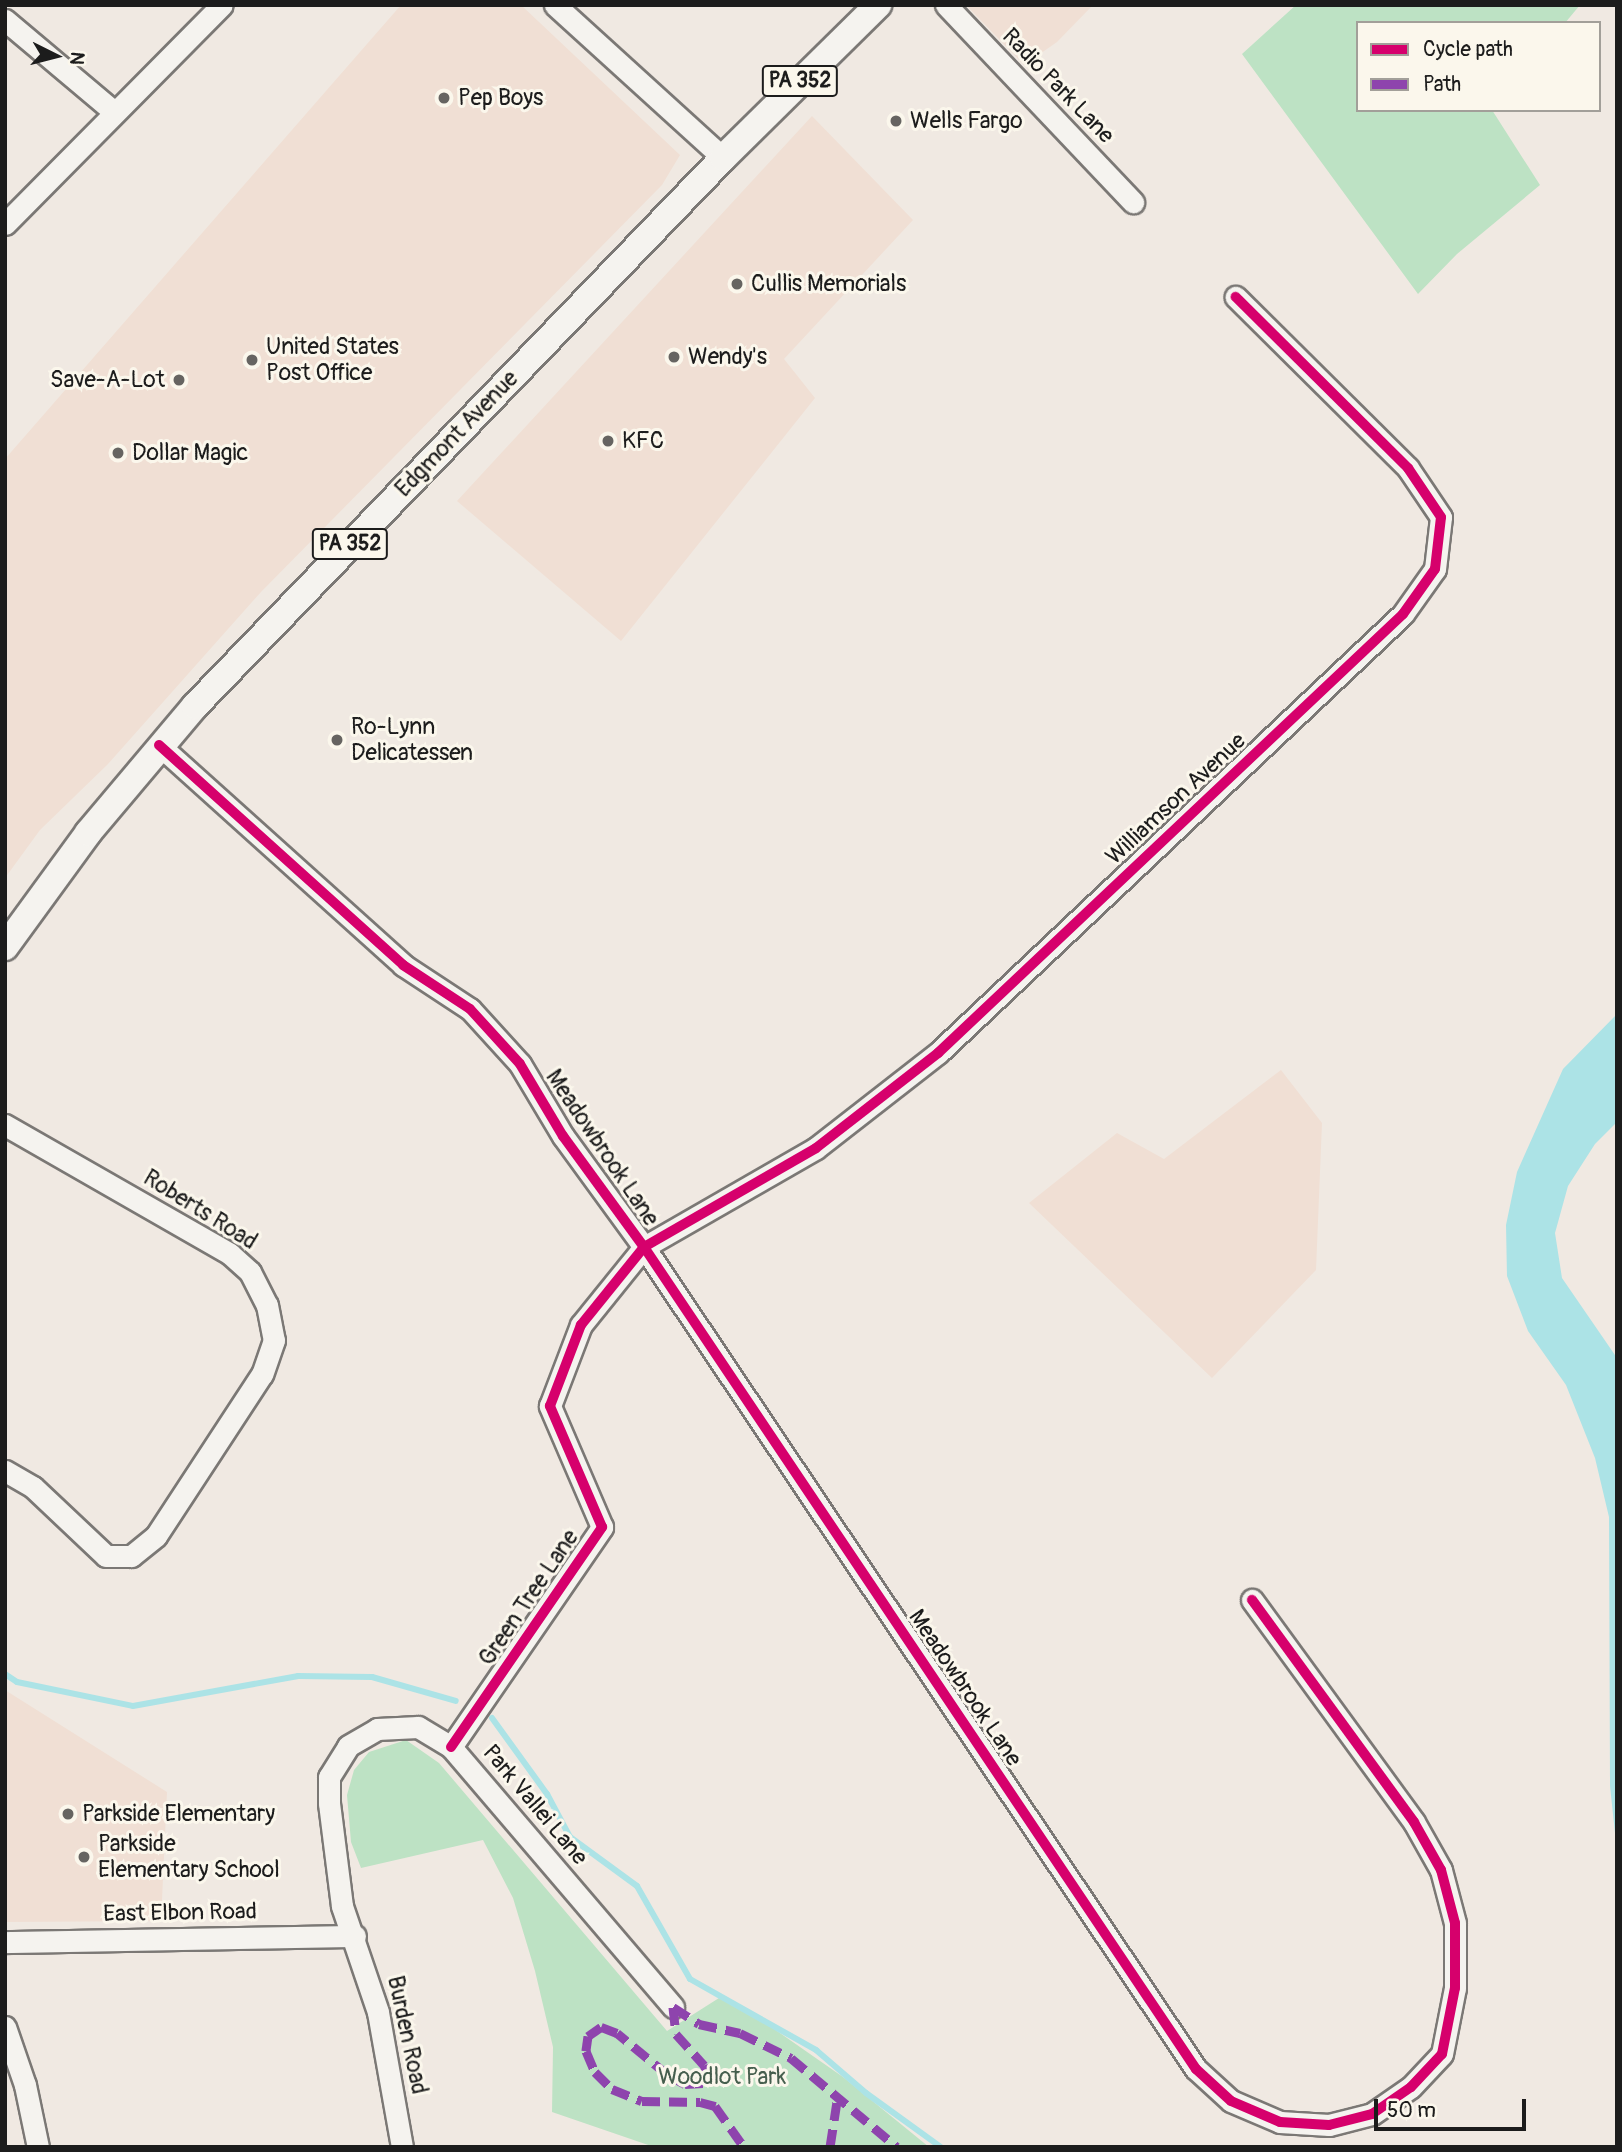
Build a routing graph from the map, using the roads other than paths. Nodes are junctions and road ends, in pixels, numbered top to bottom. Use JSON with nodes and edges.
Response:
{"nodes":[{"id":1,"x":222,"y":5,"type":"edge"},
{"id":2,"x":555,"y":5,"type":"edge"},
{"id":3,"x":878,"y":5,"type":"edge"},
{"id":4,"x":946,"y":5,"type":"edge"},
{"id":5,"x":5,"y":20,"type":"edge"},
{"id":6,"x":113,"y":111,"type":"junction"},
{"id":7,"x":723,"y":158,"type":"junction"},
{"id":8,"x":1133,"y":202,"type":"dead end"},
{"id":9,"x":5,"y":225,"type":"edge"},
{"id":10,"x":1236,"y":297,"type":"dead end"},
{"id":11,"x":159,"y":745,"type":"junction"},
{"id":12,"x":5,"y":947,"type":"edge"},
{"id":13,"x":5,"y":1125,"type":"edge"},
{"id":14,"x":644,"y":1247,"type":"junction"},
{"id":15,"x":5,"y":1471,"type":"edge"},
{"id":16,"x":1252,"y":1600,"type":"dead end"},
{"id":17,"x":451,"y":1747,"type":"junction"},
{"id":18,"x":355,"y":1936,"type":"junction"},
{"id":19,"x":5,"y":1942,"type":"edge"},
{"id":20,"x":673,"y":2007,"type":"dead end"},
{"id":21,"x":5,"y":2027,"type":"edge"},
{"id":22,"x":38,"y":2147,"type":"edge"},
{"id":23,"x":402,"y":2147,"type":"edge"}],
"edges":[{"from":1,"to":6,"type":"street"},
{"from":2,"to":7,"type":"street"},
{"from":3,"to":7,"type":"main road","name":"Edgmont Avenue","number":"PA 352"},
{"from":4,"to":8,"type":"street","name":"Radio Park Lane"},
{"from":5,"to":6,"type":"street"},
{"from":6,"to":9,"type":"street"},
{"from":7,"to":11,"type":"main road","name":"Edgmont Avenue","number":"PA 352"},
{"from":10,"to":14,"type":"street","name":"Williamson Avenue"},
{"from":11,"to":12,"type":"main road","name":"Edgmont Avenue","number":"PA 352"},
{"from":11,"to":14,"type":"street","name":"Meadowbrook Lane"},
{"from":13,"to":15,"type":"street","name":"Roberts Road"},
{"from":14,"to":16,"type":"street","name":"Meadowbrook Lane"},
{"from":14,"to":17,"type":"street","name":"Green Tree Lane"},
{"from":17,"to":18,"type":"street","name":"Park Vallei Lane"},
{"from":17,"to":20,"type":"street","name":"Park Vallei Lane"},
{"from":18,"to":19,"type":"street","name":"East Elbon Road"},
{"from":18,"to":23,"type":"street","name":"Burden Road"},
{"from":21,"to":22,"type":"street"}]}
